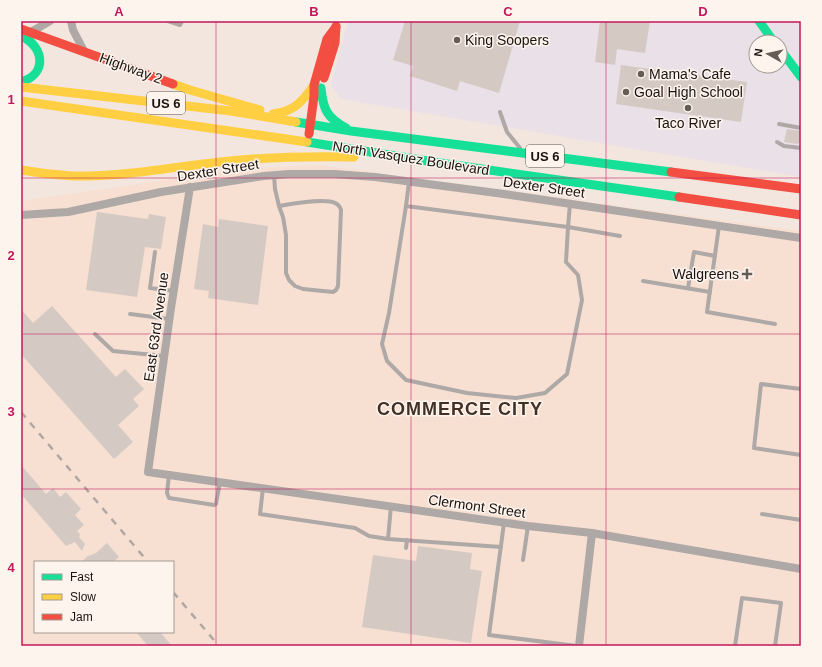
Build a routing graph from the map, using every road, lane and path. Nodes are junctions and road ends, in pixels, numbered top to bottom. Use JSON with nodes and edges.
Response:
{"nodes":[{"id":1,"x":50,"y":21,"type":"edge"},
{"id":2,"x":71,"y":21,"type":"edge"},
{"id":3,"x":168,"y":21,"type":"edge"},
{"id":4,"x":182,"y":21,"type":"edge"},
{"id":5,"x":758,"y":21,"type":"edge"},
{"id":6,"x":337,"y":24,"type":"edge"},
{"id":7,"x":21,"y":29,"type":"edge"},
{"id":8,"x":31,"y":32,"type":"junction"},
{"id":9,"x":768,"y":34,"type":"edge"},
{"id":10,"x":21,"y":36,"type":"edge"},
{"id":11,"x":52,"y":39,"type":"junction"},
{"id":12,"x":84,"y":51,"type":"junction"},
{"id":13,"x":788,"y":60,"type":"edge"},
{"id":14,"x":39,"y":68,"type":"junction"},
{"id":15,"x":801,"y":77,"type":"edge"},
{"id":16,"x":21,"y":82,"type":"edge"},
{"id":17,"x":317,"y":86,"type":"junction"},
{"id":18,"x":21,"y":87,"type":"edge"},
{"id":19,"x":21,"y":101,"type":"edge"},
{"id":20,"x":500,"y":112,"type":"dead end"},
{"id":21,"x":273,"y":114,"type":"junction"},
{"id":22,"x":779,"y":124,"type":"dead end"},
{"id":23,"x":311,"y":125,"type":"junction"},
{"id":24,"x":801,"y":128,"type":"edge"},
{"id":25,"x":351,"y":131,"type":"junction"},
{"id":26,"x":309,"y":134,"type":"dead end"},
{"id":27,"x":777,"y":142,"type":"dead end"},
{"id":28,"x":801,"y":148,"type":"edge"},
{"id":29,"x":524,"y":153,"type":"junction"},
{"id":30,"x":440,"y":164,"type":"junction"},
{"id":31,"x":21,"y":170,"type":"edge"},
{"id":32,"x":274,"y":175,"type":"junction"},
{"id":33,"x":409,"y":182,"type":"junction"},
{"id":34,"x":801,"y":185,"type":"edge"},
{"id":35,"x":780,"y":186,"type":"junction"},
{"id":36,"x":190,"y":187,"type":"junction"},
{"id":37,"x":801,"y":189,"type":"edge"},
{"id":38,"x":570,"y":204,"type":"junction"},
{"id":39,"x":279,"y":206,"type":"junction"},
{"id":40,"x":406,"y":206,"type":"junction"},
{"id":41,"x":21,"y":215,"type":"edge"},
{"id":42,"x":801,"y":215,"type":"edge"},
{"id":43,"x":719,"y":226,"type":"junction"},
{"id":44,"x":568,"y":228,"type":"junction"},
{"id":45,"x":620,"y":236,"type":"dead end"},
{"id":46,"x":801,"y":238,"type":"edge"},
{"id":47,"x":155,"y":252,"type":"dead end"},
{"id":48,"x":715,"y":256,"type":"junction"},
{"id":49,"x":643,"y":281,"type":"dead end"},
{"id":50,"x":688,"y":288,"type":"junction"},
{"id":51,"x":174,"y":291,"type":"junction"},
{"id":52,"x":710,"y":292,"type":"junction"},
{"id":53,"x":130,"y":314,"type":"dead end"},
{"id":54,"x":169,"y":319,"type":"junction"},
{"id":55,"x":775,"y":324,"type":"dead end"},
{"id":56,"x":95,"y":334,"type":"dead end"},
{"id":57,"x":164,"y":356,"type":"junction"},
{"id":58,"x":801,"y":389,"type":"edge"},
{"id":59,"x":801,"y":455,"type":"edge"},
{"id":60,"x":148,"y":472,"type":"joint"},
{"id":61,"x":170,"y":475,"type":"junction"},
{"id":62,"x":220,"y":482,"type":"junction"},
{"id":63,"x":263,"y":488,"type":"junction"},
{"id":64,"x":391,"y":506,"type":"junction"},
{"id":65,"x":762,"y":514,"type":"dead end"},
{"id":66,"x":801,"y":520,"type":"edge"},
{"id":67,"x":504,"y":523,"type":"junction"},
{"id":68,"x":528,"y":526,"type":"junction"},
{"id":69,"x":592,"y":533,"type":"junction"},
{"id":70,"x":388,"y":539,"type":"junction"},
{"id":71,"x":407,"y":540,"type":"junction"},
{"id":72,"x":501,"y":547,"type":"junction"},
{"id":73,"x":406,"y":548,"type":"dead end"},
{"id":74,"x":523,"y":560,"type":"dead end"},
{"id":75,"x":801,"y":569,"type":"edge"},
{"id":76,"x":578,"y":646,"type":"edge"},
{"id":77,"x":735,"y":646,"type":"edge"},
{"id":78,"x":775,"y":646,"type":"edge"}],
"edges":[{"from":1,"to":8,"type":"street"},
{"from":2,"to":12,"type":"street"},
{"from":3,"to":4,"type":"lane"},
{"from":5,"to":9,"type":"main road"},
{"from":6,"to":17,"type":"main road"},
{"from":7,"to":8,"type":"main road","name":"Highway 2"},
{"from":8,"to":11,"type":"main road","name":"Highway 2"},
{"from":10,"to":14,"type":"main road"},
{"from":11,"to":12,"type":"main road","name":"Highway 2"},
{"from":11,"to":14,"type":"main road"},
{"from":12,"to":21,"type":"main road","name":"Highway 2"},
{"from":13,"to":15,"type":"main road"},
{"from":14,"to":16,"type":"main road"},
{"from":17,"to":21,"type":"main road"},
{"from":17,"to":23,"type":"main road"},
{"from":17,"to":25,"type":"main road"},
{"from":18,"to":23,"type":"main road","name":"North Vasquez Boulevard","number":"US 6"},
{"from":19,"to":30,"type":"main road","name":"North Vasquez Boulevard","number":"US 6"},
{"from":20,"to":29,"type":"lane"},
{"from":21,"to":23,"type":"main road","name":"Highway 2"},
{"from":22,"to":24,"type":"lane"},
{"from":23,"to":25,"type":"main road","name":"North Vasquez Boulevard","number":"US 6"},
{"from":23,"to":26,"type":"main road"},
{"from":25,"to":29,"type":"main road","name":"North Vasquez Boulevard","number":"US 6"},
{"from":27,"to":28,"type":"lane"},
{"from":29,"to":35,"type":"main road","name":"North Vasquez Boulevard","number":"US 6"},
{"from":30,"to":31,"type":"main road"},
{"from":30,"to":42,"type":"main road","name":"North Vasquez Boulevard","number":"US 6"},
{"from":32,"to":33,"type":"street","name":"Dexter Street"},
{"from":32,"to":36,"type":"street","name":"Dexter Street"},
{"from":32,"to":39,"type":"lane"},
{"from":33,"to":38,"type":"street","name":"Dexter Street"},
{"from":33,"to":40,"type":"lane"},
{"from":34,"to":35,"type":"main road"},
{"from":35,"to":37,"type":"main road","name":"North Vasquez Boulevard","number":"US 6"},
{"from":36,"to":41,"type":"street","name":"Dexter Street"},
{"from":36,"to":51,"type":"street","name":"East 63rd Avenue"},
{"from":38,"to":43,"type":"street","name":"Dexter Street"},
{"from":38,"to":44,"type":"lane"},
{"from":39,"to":39,"type":"lane"},
{"from":40,"to":44,"type":"lane"},
{"from":40,"to":44,"type":"lane"},
{"from":43,"to":46,"type":"street","name":"Dexter Street"},
{"from":43,"to":48,"type":"lane"},
{"from":44,"to":45,"type":"lane"},
{"from":47,"to":51,"type":"lane"},
{"from":48,"to":50,"type":"lane"},
{"from":48,"to":52,"type":"lane"},
{"from":49,"to":50,"type":"lane"},
{"from":50,"to":52,"type":"lane"},
{"from":51,"to":54,"type":"street","name":"East 63rd Avenue"},
{"from":52,"to":55,"type":"lane"},
{"from":53,"to":54,"type":"lane"},
{"from":54,"to":57,"type":"street","name":"East 63rd Avenue"},
{"from":56,"to":57,"type":"lane"},
{"from":57,"to":60,"type":"street","name":"East 63rd Avenue"},
{"from":58,"to":59,"type":"lane"},
{"from":60,"to":61,"type":"street","name":"Clermont Street"},
{"from":61,"to":62,"type":"street","name":"Clermont Street"},
{"from":61,"to":62,"type":"lane"},
{"from":62,"to":63,"type":"street","name":"Clermont Street"},
{"from":63,"to":64,"type":"street","name":"Clermont Street"},
{"from":63,"to":70,"type":"lane"},
{"from":64,"to":67,"type":"street","name":"Clermont Street"},
{"from":64,"to":70,"type":"lane"},
{"from":65,"to":66,"type":"lane"},
{"from":67,"to":68,"type":"street","name":"Clermont Street"},
{"from":67,"to":72,"type":"lane"},
{"from":68,"to":69,"type":"street","name":"Clermont Street"},
{"from":68,"to":74,"type":"lane"},
{"from":69,"to":75,"type":"street","name":"Clermont Street"},
{"from":69,"to":76,"type":"street"},
{"from":70,"to":71,"type":"lane"},
{"from":71,"to":72,"type":"lane"},
{"from":71,"to":73,"type":"lane"},
{"from":72,"to":76,"type":"lane"},
{"from":77,"to":78,"type":"lane"}]}
